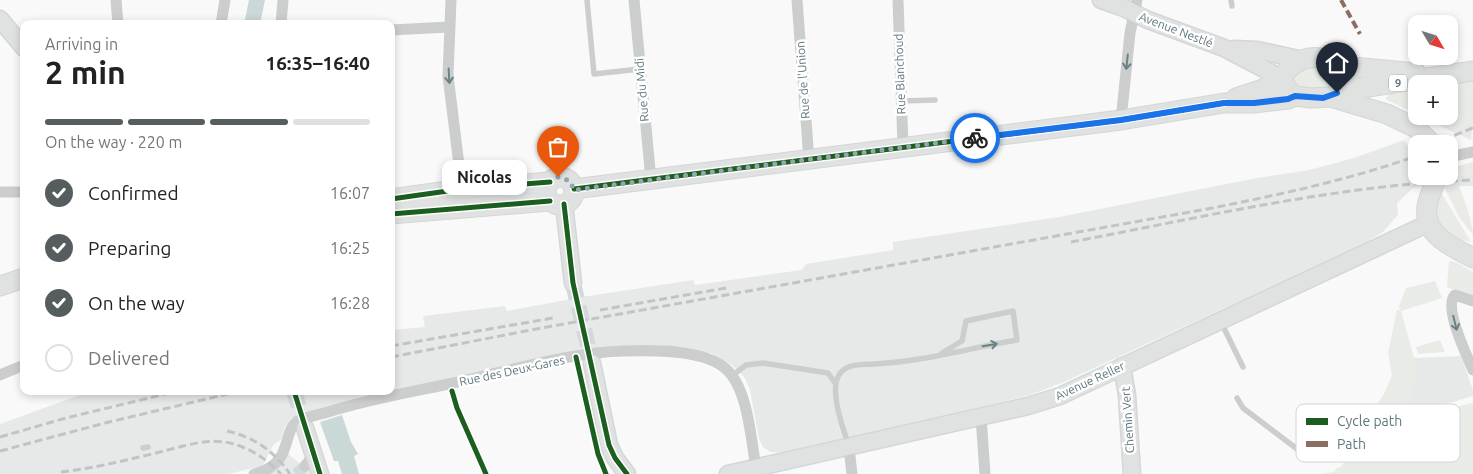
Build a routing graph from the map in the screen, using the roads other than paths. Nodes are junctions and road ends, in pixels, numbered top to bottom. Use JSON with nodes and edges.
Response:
{"nodes":[{"id":1,"x":116,"y":0,"type":"edge"},
{"id":2,"x":225,"y":0,"type":"edge"},
{"id":3,"x":283,"y":0,"type":"edge"},
{"id":4,"x":450,"y":0,"type":"edge"},
{"id":5,"x":587,"y":0,"type":"edge"},
{"id":6,"x":634,"y":0,"type":"edge"},
{"id":7,"x":797,"y":0,"type":"edge"},
{"id":8,"x":898,"y":0,"type":"edge"},
{"id":9,"x":1101,"y":0,"type":"edge"},
{"id":10,"x":1135,"y":7,"type":"edge"},
{"id":11,"x":0,"y":20,"type":"edge"},
{"id":12,"x":118,"y":20,"type":"edge"},
{"id":13,"x":222,"y":20,"type":"edge"},
{"id":14,"x":281,"y":20,"type":"edge"},
{"id":15,"x":450,"y":28,"type":"junction"},
{"id":16,"x":395,"y":30,"type":"edge"},
{"id":17,"x":20,"y":42,"type":"edge"},
{"id":18,"x":1224,"y":48,"type":"junction"},
{"id":19,"x":1303,"y":60,"type":"junction"},
{"id":20,"x":640,"y":69,"type":"junction"},
{"id":21,"x":1473,"y":71,"type":"edge"},
{"id":22,"x":1442,"y":75,"type":"edge"},
{"id":23,"x":1280,"y":78,"type":"junction"},
{"id":24,"x":1408,"y":78,"type":"edge"},
{"id":25,"x":1408,"y":78,"type":"edge"},
{"id":26,"x":1343,"y":85,"type":"junction"},
{"id":27,"x":1295,"y":96,"type":"junction"},
{"id":28,"x":935,"y":100,"type":"dead end"},
{"id":29,"x":902,"y":101,"type":"junction"},
{"id":30,"x":1224,"y":103,"type":"junction"},
{"id":31,"x":1387,"y":114,"type":"junction"},
{"id":32,"x":1121,"y":120,"type":"junction"},
{"id":33,"x":1423,"y":135,"type":"edge"},
{"id":34,"x":903,"y":147,"type":"junction"},
{"id":35,"x":1473,"y":152,"type":"edge"},
{"id":36,"x":1458,"y":155,"type":"edge"},
{"id":37,"x":809,"y":160,"type":"junction"},
{"id":38,"x":651,"y":180,"type":"junction"},
{"id":39,"x":550,"y":182,"type":"junction"},
{"id":40,"x":1435,"y":185,"type":"edge"},
{"id":41,"x":462,"y":189,"type":"junction"},
{"id":42,"x":0,"y":192,"type":"edge"},
{"id":43,"x":20,"y":192,"type":"edge"},
{"id":44,"x":395,"y":198,"type":"edge"},
{"id":45,"x":563,"y":198,"type":"junction"},
{"id":46,"x":395,"y":214,"type":"edge"},
{"id":47,"x":1429,"y":223,"type":"junction"},
{"id":48,"x":1473,"y":258,"type":"edge"},
{"id":49,"x":20,"y":279,"type":"edge"},
{"id":50,"x":573,"y":283,"type":"tunnel mouth"},
{"id":51,"x":0,"y":286,"type":"edge"},
{"id":52,"x":1473,"y":301,"type":"edge"},
{"id":53,"x":1220,"y":320,"type":"junction"},
{"id":54,"x":942,"y":354,"type":"junction"},
{"id":55,"x":592,"y":363,"type":"tunnel mouth"},
{"id":56,"x":1122,"y":366,"type":"junction"},
{"id":57,"x":20,"y":367,"type":"edge"},
{"id":58,"x":1243,"y":367,"type":"dead end"},
{"id":59,"x":1473,"y":370,"type":"edge"},
{"id":60,"x":0,"y":375,"type":"edge"},
{"id":61,"x":733,"y":375,"type":"junction"},
{"id":62,"x":835,"y":383,"type":"junction"},
{"id":63,"x":1237,"y":398,"type":"dead end"},
{"id":64,"x":981,"y":417,"type":"junction"},
{"id":65,"x":305,"y":428,"type":"tunnel mouth"},
{"id":66,"x":849,"y":448,"type":"junction"},
{"id":67,"x":1296,"y":448,"type":"edge"},
{"id":68,"x":756,"y":468,"type":"junction"},
{"id":69,"x":269,"y":471,"type":"edge"},
{"id":70,"x":254,"y":474,"type":"edge"},
{"id":71,"x":320,"y":474,"type":"edge"},
{"id":72,"x":627,"y":474,"type":"edge"},
{"id":73,"x":728,"y":474,"type":"edge"},
{"id":74,"x":852,"y":474,"type":"edge"},
{"id":75,"x":985,"y":474,"type":"edge"},
{"id":76,"x":1132,"y":474,"type":"edge"}],
"edges":[{"from":1,"to":12,"type":"street"},
{"from":2,"to":13,"type":"street"},
{"from":3,"to":14,"type":"street"},
{"from":4,"to":15,"type":"street"},
{"from":5,"to":20,"type":"lane"},
{"from":6,"to":20,"type":"street","name":"Rue du Midi"},
{"from":7,"to":37,"type":"street","name":"Rue de l'Union"},
{"from":8,"to":29,"type":"street","name":"Rue Blanchoud"},
{"from":9,"to":10,"type":"street","name":"Avenue Nestlé"},
{"from":10,"to":18,"type":"street","name":"Avenue Nestlé"},
{"from":10,"to":32,"type":"street","one_way":true},
{"from":11,"to":17,"type":"street"},
{"from":15,"to":16,"type":"street"},
{"from":15,"to":41,"type":"street","one_way":true},
{"from":18,"to":19,"type":"street","name":"Avenue Nestlé"},
{"from":18,"to":23,"type":"street","name":"Avenue Nestlé"},
{"from":19,"to":23,"type":"main road"},
{"from":19,"to":26,"type":"main road"},
{"from":20,"to":38,"type":"street","name":"Rue du Midi"},
{"from":21,"to":22,"type":"main road","number":"9"},
{"from":23,"to":27,"type":"main road"},
{"from":23,"to":30,"type":"main road"},
{"from":24,"to":26,"type":"main road","number":"9"},
{"from":25,"to":26,"type":"main road","number":"9"},
{"from":26,"to":27,"type":"main road"},
{"from":26,"to":31,"type":"main road"},
{"from":26,"to":31,"type":"main road"},
{"from":27,"to":30,"type":"main road"},
{"from":28,"to":29,"type":"lane"},
{"from":29,"to":34,"type":"street","name":"Rue Blanchoud"},
{"from":30,"to":32,"type":"main road"},
{"from":31,"to":33,"type":"main road"},
{"from":32,"to":34,"type":"main road"},
{"from":34,"to":37,"type":"main road"},
{"from":35,"to":36,"type":"street"},
{"from":37,"to":38,"type":"main road"},
{"from":38,"to":45,"type":"main road"},
{"from":39,"to":41,"type":"main road"},
{"from":39,"to":45,"type":"main road"},
{"from":39,"to":45,"type":"main road"},
{"from":40,"to":47,"type":"main road"},
{"from":41,"to":44,"type":"main road"},
{"from":42,"to":43,"type":"street"},
{"from":45,"to":46,"type":"main road"},
{"from":45,"to":50,"type":"street"},
{"from":47,"to":48,"type":"main road"},
{"from":47,"to":53,"type":"street","name":"Avenue Reller"},
{"from":49,"to":51,"type":"main road"},
{"from":52,"to":59,"type":"street","one_way":true},
{"from":53,"to":56,"type":"street","name":"Avenue Reller"},
{"from":53,"to":58,"type":"lane"},
{"from":54,"to":54,"type":"lane","one_way":true},
{"from":54,"to":62,"type":"lane"},
{"from":55,"to":72,"type":"street"},
{"from":56,"to":64,"type":"street","name":"Avenue Reller"},
{"from":56,"to":76,"type":"street","name":"Chemin Vert"},
{"from":57,"to":60,"type":"street"},
{"from":61,"to":62,"type":"lane"},
{"from":61,"to":68,"type":"street"},
{"from":61,"to":69,"type":"street","name":"Rue des Deux-Gares"},
{"from":62,"to":66,"type":"lane"},
{"from":63,"to":67,"type":"lane"},
{"from":64,"to":66,"type":"street","name":"Avenue Reller"},
{"from":64,"to":75,"type":"street"},
{"from":65,"to":71,"type":"street"},
{"from":66,"to":68,"type":"street","name":"Avenue Reller"},
{"from":66,"to":74,"type":"street"},
{"from":68,"to":73,"type":"street","name":"Avenue Reller"},
{"from":69,"to":70,"type":"street","name":"Rue des Deux-Gares"}]}
